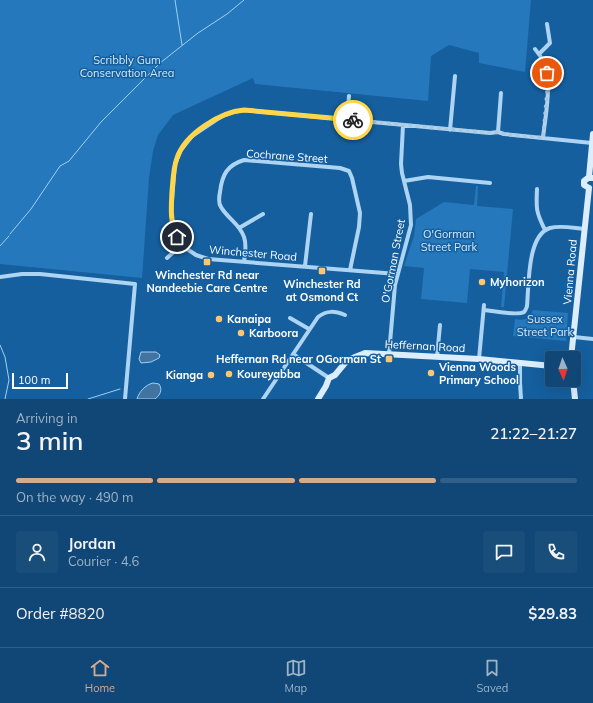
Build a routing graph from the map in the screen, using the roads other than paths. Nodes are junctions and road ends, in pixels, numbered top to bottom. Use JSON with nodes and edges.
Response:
{"nodes":[{"id":1,"x":547,"y":24,"type":"dead end"},
{"id":2,"x":535,"y":49,"type":"dead end"},
{"id":3,"x":539,"y":54,"type":"junction"},
{"id":4,"x":455,"y":76,"type":"dead end"},
{"id":5,"x":501,"y":93,"type":"dead end"},
{"id":6,"x":349,"y":96,"type":"dead end"},
{"id":7,"x":347,"y":120,"type":"junction"},
{"id":8,"x":404,"y":125,"type":"junction"},
{"id":9,"x":450,"y":130,"type":"junction"},
{"id":10,"x":498,"y":132,"type":"junction"},
{"id":11,"x":593,"y":134,"type":"edge"},
{"id":12,"x":543,"y":138,"type":"junction"},
{"id":13,"x":592,"y":143,"type":"edge"},
{"id":14,"x":591,"y":178,"type":"edge"},
{"id":15,"x":404,"y":181,"type":"junction"},
{"id":16,"x":490,"y":183,"type":"dead end"},
{"id":17,"x":591,"y":187,"type":"edge"},
{"id":18,"x":537,"y":189,"type":"dead end"},
{"id":19,"x":263,"y":214,"type":"dead end"},
{"id":20,"x":311,"y":214,"type":"dead end"},
{"id":21,"x":239,"y":228,"type":"junction"},
{"id":22,"x":584,"y":229,"type":"junction"},
{"id":23,"x":545,"y":230,"type":"junction"},
{"id":24,"x":180,"y":245,"type":"junction"},
{"id":25,"x":166,"y":258,"type":"dead end"},
{"id":26,"x":244,"y":262,"type":"junction"},
{"id":27,"x":305,"y":266,"type":"junction"},
{"id":28,"x":350,"y":270,"type":"junction"},
{"id":29,"x":397,"y":274,"type":"junction"},
{"id":30,"x":0,"y":277,"type":"edge"},
{"id":31,"x":484,"y":305,"type":"dead end"},
{"id":32,"x":484,"y":310,"type":"junction"},
{"id":33,"x":344,"y":315,"type":"dead end"},
{"id":34,"x":290,"y":318,"type":"dead end"},
{"id":35,"x":440,"y":324,"type":"dead end"},
{"id":36,"x":309,"y":329,"type":"junction"},
{"id":37,"x":574,"y":337,"type":"junction"},
{"id":38,"x":593,"y":339,"type":"edge"},
{"id":39,"x":572,"y":351,"type":"edge"},
{"id":40,"x":293,"y":354,"type":"junction"},
{"id":41,"x":389,"y":354,"type":"junction"},
{"id":42,"x":437,"y":357,"type":"junction"},
{"id":43,"x":479,"y":359,"type":"junction"},
{"id":44,"x":520,"y":363,"type":"junction"},
{"id":45,"x":545,"y":365,"type":"edge"},
{"id":46,"x":329,"y":378,"type":"junction"},
{"id":47,"x":574,"y":387,"type":"edge"},
{"id":48,"x":125,"y":399,"type":"edge"},
{"id":49,"x":263,"y":399,"type":"edge"},
{"id":50,"x":318,"y":399,"type":"edge"},
{"id":51,"x":521,"y":399,"type":"edge"},
{"id":52,"x":575,"y":399,"type":"edge"}],
"edges":[{"from":1,"to":3,"type":"street"},
{"from":2,"to":3,"type":"street"},
{"from":3,"to":12,"type":"street"},
{"from":4,"to":9,"type":"street"},
{"from":5,"to":10,"type":"street"},
{"from":6,"to":7,"type":"street"},
{"from":7,"to":8,"type":"street"},
{"from":7,"to":24,"type":"street"},
{"from":8,"to":9,"type":"street"},
{"from":8,"to":15,"type":"street","name":"O'Gorman Street"},
{"from":9,"to":10,"type":"street"},
{"from":10,"to":12,"type":"street"},
{"from":11,"to":13,"type":"street"},
{"from":12,"to":13,"type":"street"},
{"from":13,"to":14,"type":"street"},
{"from":14,"to":17,"type":"street","name":"Vienna Road"},
{"from":15,"to":16,"type":"street"},
{"from":15,"to":29,"type":"street","name":"O'Gorman Street"},
{"from":17,"to":22,"type":"street","name":"Vienna Road"},
{"from":18,"to":23,"type":"street"},
{"from":19,"to":21,"type":"street"},
{"from":20,"to":27,"type":"street"},
{"from":21,"to":26,"type":"street","name":"Cochrane Street"},
{"from":21,"to":28,"type":"street","name":"Cochrane Street"},
{"from":22,"to":23,"type":"street"},
{"from":22,"to":37,"type":"street","name":"Vienna Road"},
{"from":23,"to":32,"type":"street"},
{"from":24,"to":25,"type":"street"},
{"from":24,"to":26,"type":"street","name":"Winchester Road"},
{"from":26,"to":27,"type":"street","name":"Winchester Road"},
{"from":27,"to":28,"type":"street","name":"Winchester Road"},
{"from":28,"to":29,"type":"street","name":"Winchester Road"},
{"from":29,"to":41,"type":"street","name":"O'Gorman Street"},
{"from":30,"to":48,"type":"street"},
{"from":31,"to":32,"type":"street"},
{"from":32,"to":43,"type":"street"},
{"from":33,"to":36,"type":"street"},
{"from":34,"to":36,"type":"street"},
{"from":35,"to":42,"type":"street"},
{"from":36,"to":40,"type":"street"},
{"from":37,"to":38,"type":"street"},
{"from":37,"to":39,"type":"street","name":"Vienna Road"},
{"from":40,"to":46,"type":"street"},
{"from":40,"to":49,"type":"street"},
{"from":41,"to":42,"type":"street","name":"Heffernan Road"},
{"from":41,"to":46,"type":"street","name":"Heffernan Road"},
{"from":42,"to":43,"type":"street","name":"Heffernan Road"},
{"from":43,"to":44,"type":"street","name":"Heffernan Road"},
{"from":44,"to":45,"type":"street","name":"Heffernan Road"},
{"from":44,"to":51,"type":"street"},
{"from":46,"to":50,"type":"street","name":"Heffernan Road"},
{"from":47,"to":52,"type":"street"}]}
